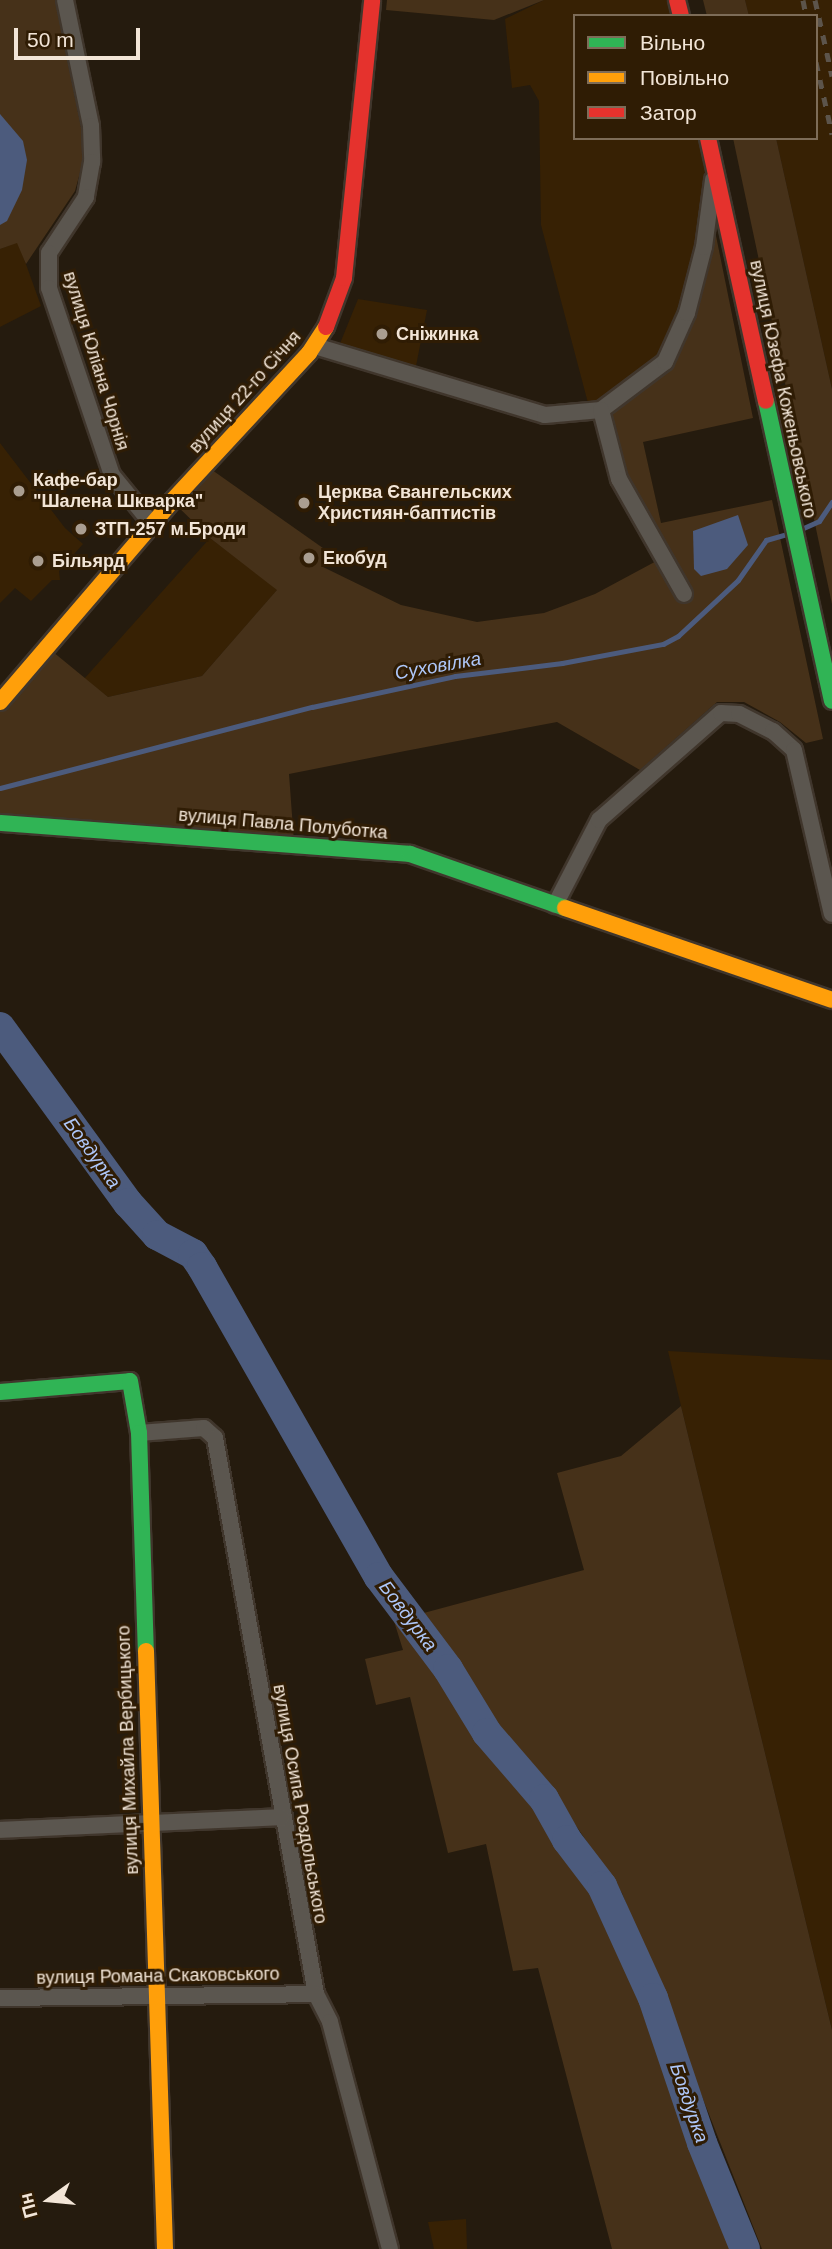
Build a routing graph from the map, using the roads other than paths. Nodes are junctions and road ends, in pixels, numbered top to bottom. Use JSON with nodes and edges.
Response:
{"nodes":[{"id":1,"x":65,"y":0,"type":"edge"},
{"id":2,"x":372,"y":0,"type":"edge"},
{"id":3,"x":708,"y":140,"type":"edge"},
{"id":4,"x":714,"y":167,"type":"junction"},
{"id":5,"x":315,"y":346,"type":"junction"},
{"id":6,"x":601,"y":410,"type":"junction"},
{"id":7,"x":152,"y":524,"type":"junction"},
{"id":8,"x":684,"y":594,"type":"dead end"},
{"id":9,"x":832,"y":701,"type":"edge"},
{"id":10,"x":0,"y":702,"type":"edge"},
{"id":11,"x":0,"y":823,"type":"edge"},
{"id":12,"x":555,"y":905,"type":"junction"},
{"id":13,"x":832,"y":914,"type":"edge"},
{"id":14,"x":832,"y":1000,"type":"edge"},
{"id":15,"x":0,"y":1392,"type":"edge"},
{"id":16,"x":139,"y":1433,"type":"junction"},
{"id":17,"x":282,"y":1817,"type":"junction"},
{"id":18,"x":149,"y":1824,"type":"junction"},
{"id":19,"x":0,"y":1830,"type":"edge"},
{"id":20,"x":316,"y":1994,"type":"junction"},
{"id":21,"x":154,"y":1995,"type":"junction"},
{"id":22,"x":0,"y":1998,"type":"edge"},
{"id":23,"x":165,"y":2249,"type":"edge"},
{"id":24,"x":390,"y":2249,"type":"edge"}],
"edges":[{"from":1,"to":7,"type":"street","name":"вулиця Юліана Чорнія"},
{"from":2,"to":5,"type":"street","name":"вулиця 22-го Січня"},
{"from":3,"to":4,"type":"street","name":"вулиця Юзефа Коженьовського"},
{"from":4,"to":6,"type":"street","name":"вулиця Юзефа Коженьовського"},
{"from":4,"to":9,"type":"street","name":"вулиця Юзефа Коженьовського"},
{"from":5,"to":6,"type":"street"},
{"from":5,"to":7,"type":"street","name":"вулиця 22-го Січня"},
{"from":6,"to":8,"type":"street"},
{"from":7,"to":10,"type":"street","name":"вулиця 22-го Січня"},
{"from":11,"to":12,"type":"street","name":"вулиця Павла Полуботка"},
{"from":12,"to":13,"type":"street"},
{"from":12,"to":14,"type":"street","name":"вулиця Павла Полуботка"},
{"from":15,"to":16,"type":"street","name":"вулиця Михайла Вербицького"},
{"from":16,"to":17,"type":"street","name":"вулиця Осипа Роздольського"},
{"from":16,"to":18,"type":"street","name":"вулиця Михайла Вербицького"},
{"from":17,"to":18,"type":"street"},
{"from":17,"to":20,"type":"street","name":"вулиця Осипа Роздольського"},
{"from":18,"to":19,"type":"street"},
{"from":18,"to":21,"type":"street","name":"вулиця Михайла Вербицького"},
{"from":20,"to":21,"type":"street","name":"вулиця Романа Скаковського"},
{"from":20,"to":24,"type":"street","name":"вулиця Осипа Роздольського"},
{"from":21,"to":22,"type":"street","name":"вулиця Романа Скаковського"},
{"from":21,"to":23,"type":"street","name":"вулиця Михайла Вербицького"}]}
